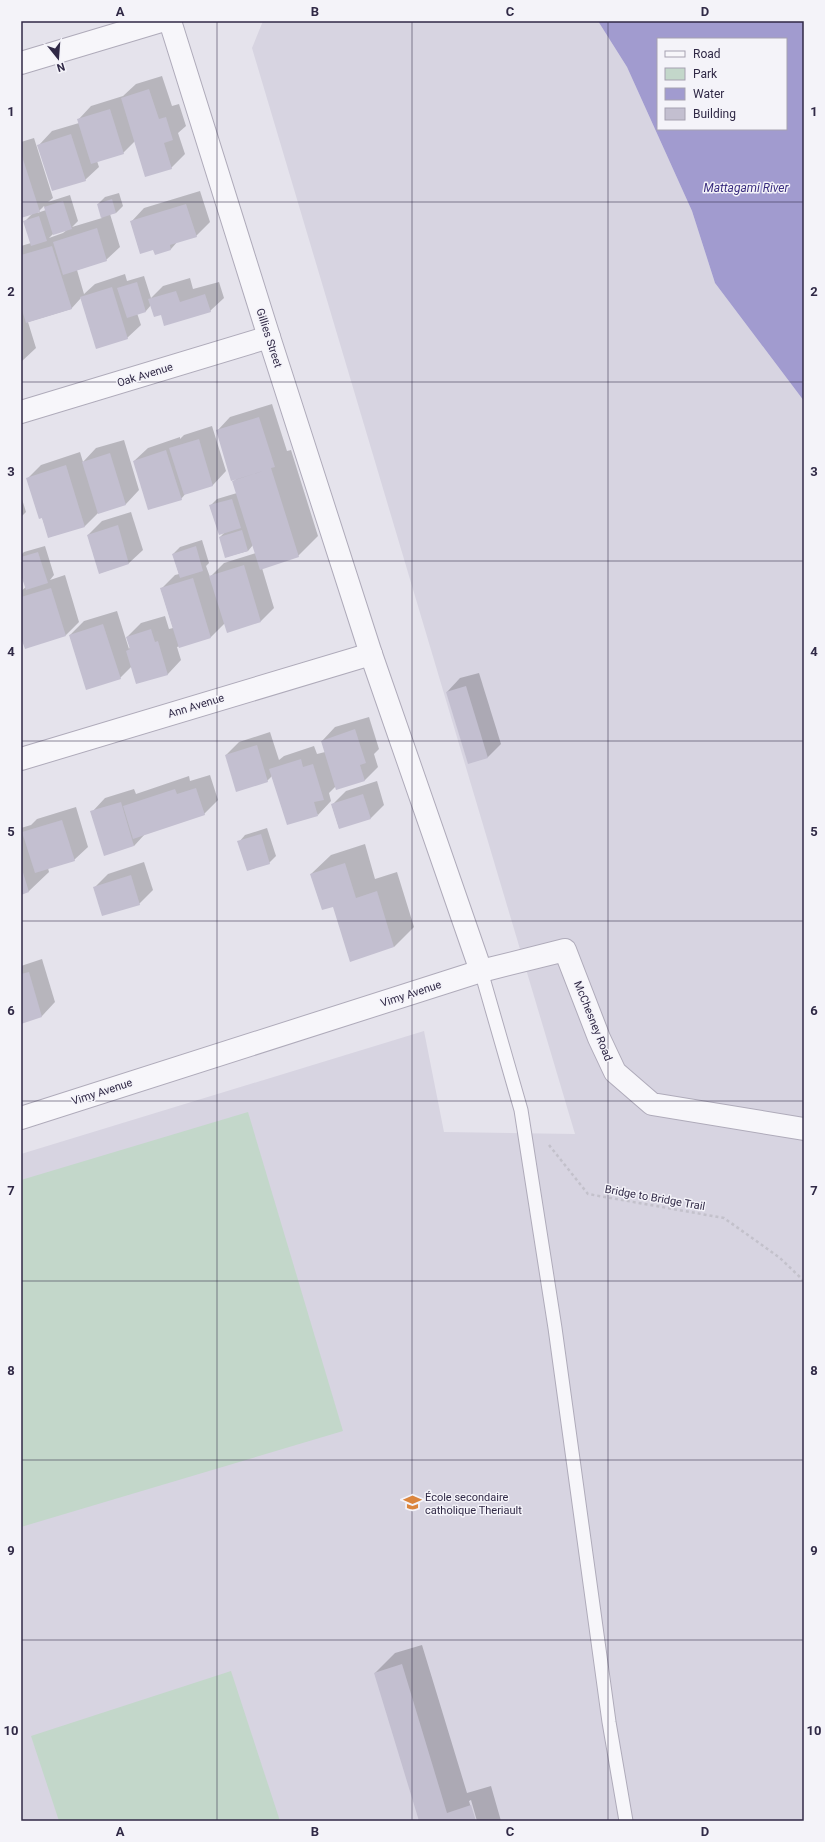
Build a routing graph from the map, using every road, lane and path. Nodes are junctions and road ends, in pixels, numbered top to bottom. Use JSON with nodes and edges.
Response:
{"nodes":[{"id":1,"x":161,"y":21,"type":"edge"},
{"id":2,"x":170,"y":21,"type":"edge"},
{"id":3,"x":21,"y":63,"type":"edge"},
{"id":4,"x":269,"y":337,"type":"junction"},
{"id":5,"x":21,"y":412,"type":"edge"},
{"id":6,"x":371,"y":654,"type":"junction"},
{"id":7,"x":21,"y":759,"type":"edge"},
{"id":8,"x":481,"y":971,"type":"junction"},
{"id":9,"x":21,"y":1118,"type":"edge"},
{"id":10,"x":804,"y":1129,"type":"edge"},
{"id":11,"x":545,"y":1140,"type":"dead end"},
{"id":12,"x":804,"y":1281,"type":"edge"},
{"id":13,"x":626,"y":1821,"type":"edge"}],
"edges":[{"from":1,"to":3,"type":"street"},
{"from":2,"to":4,"type":"street","name":"Gillies Street"},
{"from":4,"to":5,"type":"street","name":"Oak Avenue"},
{"from":4,"to":6,"type":"street","name":"Gillies Street"},
{"from":6,"to":7,"type":"street","name":"Ann Avenue"},
{"from":6,"to":8,"type":"street"},
{"from":8,"to":9,"type":"street","name":"Vimy Avenue"},
{"from":8,"to":10,"type":"street","name":"McChesney Road"},
{"from":8,"to":13,"type":"lane"},
{"from":11,"to":12,"type":"path","name":"Bridge to Bridge Trail"}]}
